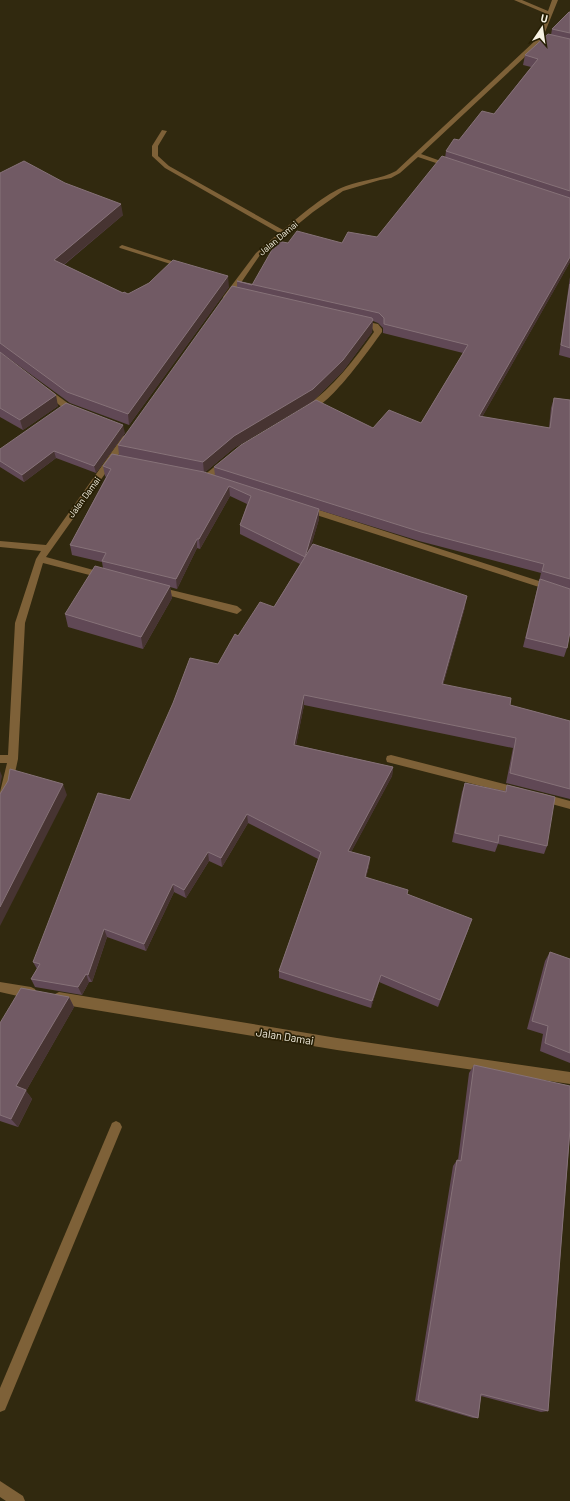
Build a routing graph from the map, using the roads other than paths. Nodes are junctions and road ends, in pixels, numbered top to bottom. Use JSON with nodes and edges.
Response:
{"nodes":[{"id":1,"x":517,"y":0,"type":"edge"},
{"id":2,"x":555,"y":0,"type":"edge"},
{"id":3,"x":549,"y":13,"type":"junction"},
{"id":4,"x":541,"y":39,"type":"junction"},
{"id":5,"x":570,"y":46,"type":"edge"},
{"id":6,"x":164,"y":131,"type":"dead end"},
{"id":7,"x":418,"y":155,"type":"junction"},
{"id":8,"x":454,"y":167,"type":"edge"},
{"id":9,"x":284,"y":233,"type":"junction"},
{"id":10,"x":122,"y":247,"type":"dead end"},
{"id":11,"x":187,"y":268,"type":"edge"},
{"id":12,"x":222,"y":305,"type":"edge"},
{"id":13,"x":355,"y":321,"type":"edge"},
{"id":14,"x":38,"y":384,"type":"edge"},
{"id":15,"x":67,"y":408,"type":"edge"},
{"id":16,"x":304,"y":412,"type":"edge"},
{"id":17,"x":132,"y":431,"type":"edge"},
{"id":18,"x":232,"y":455,"type":"edge"},
{"id":19,"x":206,"y":478,"type":"edge"},
{"id":20,"x":302,"y":508,"type":"edge"},
{"id":21,"x":0,"y":544,"type":"edge"},
{"id":22,"x":48,"y":548,"type":"junction"},
{"id":23,"x":40,"y":559,"type":"junction"},
{"id":24,"x":115,"y":578,"type":"edge"},
{"id":25,"x":153,"y":588,"type":"edge"},
{"id":26,"x":570,"y":594,"type":"edge"},
{"id":27,"x":237,"y":610,"type":"dead end"},
{"id":28,"x":0,"y":759,"type":"edge"},
{"id":29,"x":13,"y":759,"type":"junction"},
{"id":30,"x":391,"y":759,"type":"dead end"},
{"id":31,"x":0,"y":801,"type":"edge"},
{"id":32,"x":570,"y":805,"type":"edge"},
{"id":33,"x":0,"y":987,"type":"edge"},
{"id":34,"x":570,"y":1078,"type":"edge"},
{"id":35,"x":116,"y":1127,"type":"dead end"},
{"id":36,"x":0,"y":1405,"type":"edge"},
{"id":37,"x":0,"y":1488,"type":"edge"},
{"id":38,"x":18,"y":1501,"type":"edge"}],
"edges":[{"from":1,"to":3,"type":"street"},
{"from":2,"to":3,"type":"street"},
{"from":3,"to":4,"type":"street"},
{"from":4,"to":5,"type":"street"},
{"from":4,"to":7,"type":"street","name":"Jalan Damai"},
{"from":6,"to":9,"type":"street"},
{"from":7,"to":8,"type":"street"},
{"from":7,"to":9,"type":"street","name":"Jalan Damai"},
{"from":9,"to":12,"type":"street","name":"Jalan Damai"},
{"from":10,"to":11,"type":"street"},
{"from":13,"to":16,"type":"street"},
{"from":14,"to":15,"type":"street"},
{"from":17,"to":22,"type":"street","name":"Jalan Damai"},
{"from":18,"to":19,"type":"street"},
{"from":20,"to":26,"type":"street"},
{"from":21,"to":22,"type":"street"},
{"from":22,"to":23,"type":"street","name":"Jalan Damai"},
{"from":23,"to":24,"type":"street"},
{"from":23,"to":29,"type":"street","name":"Jalan Damai"},
{"from":25,"to":27,"type":"street"},
{"from":28,"to":29,"type":"street"},
{"from":29,"to":31,"type":"street","name":"Jalan Damai"},
{"from":30,"to":32,"type":"street"},
{"from":33,"to":34,"type":"street","name":"Jalan Damai"},
{"from":35,"to":36,"type":"street"},
{"from":37,"to":38,"type":"street"}]}
